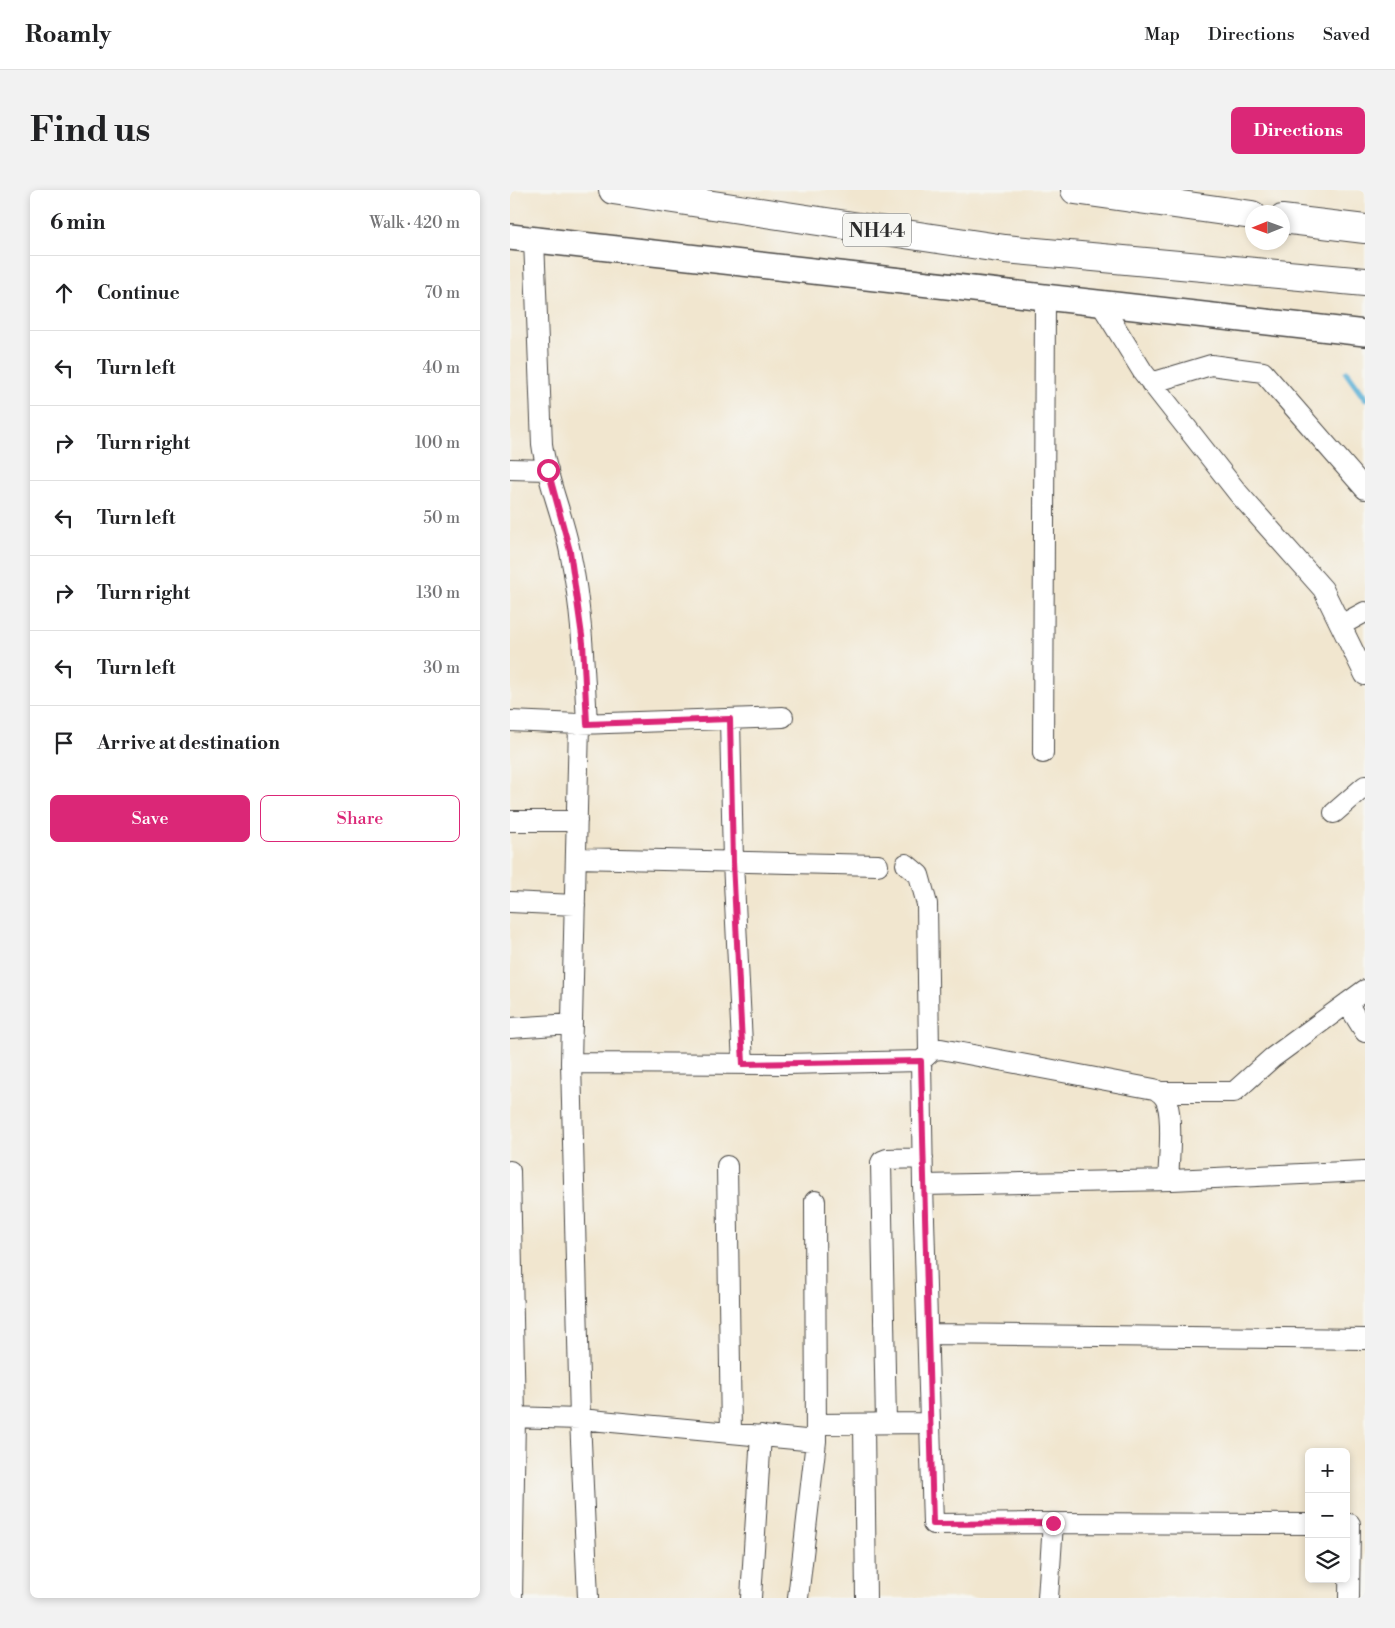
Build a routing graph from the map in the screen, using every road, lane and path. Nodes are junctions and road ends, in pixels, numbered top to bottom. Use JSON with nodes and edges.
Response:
{"nodes":[{"id":1,"x":613,"y":190,"type":"edge"},
{"id":2,"x":1075,"y":190,"type":"edge"},
{"id":3,"x":1245,"y":214,"type":"edge"},
{"id":4,"x":1290,"y":220,"type":"edge"},
{"id":5,"x":1365,"y":230,"type":"edge"},
{"id":6,"x":510,"y":237,"type":"edge"},
{"id":7,"x":534,"y":240,"type":"junction"},
{"id":8,"x":1365,"y":282,"type":"edge"},
{"id":9,"x":1045,"y":298,"type":"junction"},
{"id":10,"x":1101,"y":304,"type":"junction"},
{"id":11,"x":1365,"y":333,"type":"edge"},
{"id":12,"x":1151,"y":383,"type":"junction"},
{"id":13,"x":510,"y":469,"type":"edge"},
{"id":14,"x":548,"y":470,"type":"junction"},
{"id":15,"x":1365,"y":488,"type":"edge"},
{"id":16,"x":1365,"y":612,"type":"edge"},
{"id":17,"x":1341,"y":625,"type":"junction"},
{"id":18,"x":1365,"y":675,"type":"edge"},
{"id":19,"x":783,"y":717,"type":"dead end"},
{"id":20,"x":730,"y":719,"type":"junction"},
{"id":21,"x":510,"y":721,"type":"edge"},
{"id":22,"x":583,"y":724,"type":"junction"},
{"id":23,"x":1042,"y":753,"type":"dead end"},
{"id":24,"x":1365,"y":786,"type":"edge"},
{"id":25,"x":1334,"y":813,"type":"dead end"},
{"id":26,"x":510,"y":822,"type":"edge"},
{"id":27,"x":577,"y":822,"type":"junction"},
{"id":28,"x":576,"y":858,"type":"junction"},
{"id":29,"x":733,"y":862,"type":"junction"},
{"id":30,"x":906,"y":864,"type":"dead end"},
{"id":31,"x":878,"y":865,"type":"dead end"},
{"id":32,"x":510,"y":902,"type":"edge"},
{"id":33,"x":575,"y":905,"type":"junction"},
{"id":34,"x":1365,"y":990,"type":"edge"},
{"id":35,"x":1347,"y":1003,"type":"junction"},
{"id":36,"x":572,"y":1024,"type":"junction"},
{"id":37,"x":510,"y":1028,"type":"edge"},
{"id":38,"x":1365,"y":1032,"type":"edge"},
{"id":39,"x":925,"y":1057,"type":"junction"},
{"id":40,"x":571,"y":1063,"type":"junction"},
{"id":41,"x":743,"y":1064,"type":"junction"},
{"id":42,"x":1160,"y":1092,"type":"junction"},
{"id":43,"x":923,"y":1158,"type":"junction"},
{"id":44,"x":726,"y":1166,"type":"dead end"},
{"id":45,"x":510,"y":1171,"type":"edge"},
{"id":46,"x":1365,"y":1171,"type":"edge"},
{"id":47,"x":1168,"y":1180,"type":"junction"},
{"id":48,"x":924,"y":1185,"type":"junction"},
{"id":49,"x":815,"y":1200,"type":"dead end"},
{"id":50,"x":928,"y":1334,"type":"junction"},
{"id":51,"x":1365,"y":1339,"type":"edge"},
{"id":52,"x":512,"y":1417,"type":"edge"},
{"id":53,"x":580,"y":1419,"type":"junction"},
{"id":54,"x":886,"y":1423,"type":"junction"},
{"id":55,"x":930,"y":1423,"type":"junction"},
{"id":56,"x":864,"y":1424,"type":"junction"},
{"id":57,"x":816,"y":1432,"type":"junction"},
{"id":58,"x":731,"y":1433,"type":"junction"},
{"id":59,"x":761,"y":1436,"type":"junction"},
{"id":60,"x":1053,"y":1523,"type":"junction"},
{"id":61,"x":1305,"y":1524,"type":"edge"},
{"id":62,"x":1354,"y":1524,"type":"edge"},
{"id":63,"x":512,"y":1598,"type":"edge"},
{"id":64,"x":588,"y":1598,"type":"edge"},
{"id":65,"x":751,"y":1598,"type":"edge"},
{"id":66,"x":798,"y":1598,"type":"edge"},
{"id":67,"x":866,"y":1598,"type":"edge"},
{"id":68,"x":1048,"y":1598,"type":"edge"},
{"id":69,"x":1349,"y":1598,"type":"edge"}],
"edges":[{"from":1,"to":8,"type":"highway","number":"NH44"},
{"from":2,"to":3,"type":"highway"},
{"from":4,"to":5,"type":"highway"},
{"from":6,"to":7,"type":"street"},
{"from":7,"to":9,"type":"street"},
{"from":7,"to":14,"type":"street"},
{"from":9,"to":10,"type":"street"},
{"from":9,"to":23,"type":"street"},
{"from":10,"to":11,"type":"street"},
{"from":10,"to":12,"type":"street"},
{"from":12,"to":15,"type":"street"},
{"from":12,"to":17,"type":"street"},
{"from":13,"to":14,"type":"street"},
{"from":14,"to":22,"type":"street"},
{"from":16,"to":17,"type":"street"},
{"from":17,"to":18,"type":"street"},
{"from":19,"to":20,"type":"street"},
{"from":20,"to":22,"type":"street"},
{"from":20,"to":29,"type":"street"},
{"from":21,"to":22,"type":"street"},
{"from":22,"to":27,"type":"street"},
{"from":24,"to":25,"type":"street"},
{"from":26,"to":27,"type":"street"},
{"from":27,"to":28,"type":"street"},
{"from":28,"to":29,"type":"street"},
{"from":28,"to":33,"type":"street"},
{"from":29,"to":31,"type":"street"},
{"from":29,"to":41,"type":"street"},
{"from":30,"to":39,"type":"street"},
{"from":32,"to":33,"type":"street"},
{"from":33,"to":36,"type":"street"},
{"from":34,"to":35,"type":"street"},
{"from":35,"to":38,"type":"street"},
{"from":35,"to":42,"type":"street"},
{"from":36,"to":37,"type":"street"},
{"from":36,"to":40,"type":"street"},
{"from":39,"to":41,"type":"street"},
{"from":39,"to":42,"type":"street"},
{"from":39,"to":43,"type":"street"},
{"from":40,"to":41,"type":"street"},
{"from":40,"to":53,"type":"street"},
{"from":42,"to":47,"type":"street"},
{"from":43,"to":48,"type":"street"},
{"from":43,"to":54,"type":"street"},
{"from":44,"to":58,"type":"street"},
{"from":45,"to":52,"type":"street"},
{"from":46,"to":47,"type":"street"},
{"from":47,"to":48,"type":"street"},
{"from":48,"to":50,"type":"street"},
{"from":49,"to":57,"type":"street"},
{"from":50,"to":51,"type":"street"},
{"from":50,"to":55,"type":"street"},
{"from":52,"to":53,"type":"street"},
{"from":52,"to":63,"type":"street"},
{"from":53,"to":58,"type":"street"},
{"from":53,"to":64,"type":"street"},
{"from":54,"to":55,"type":"street"},
{"from":54,"to":56,"type":"street"},
{"from":55,"to":60,"type":"street"},
{"from":56,"to":57,"type":"street"},
{"from":56,"to":67,"type":"street"},
{"from":57,"to":59,"type":"street"},
{"from":57,"to":66,"type":"street"},
{"from":58,"to":59,"type":"street"},
{"from":59,"to":65,"type":"street"},
{"from":60,"to":61,"type":"street"},
{"from":60,"to":68,"type":"street"},
{"from":62,"to":69,"type":"street"}]}
